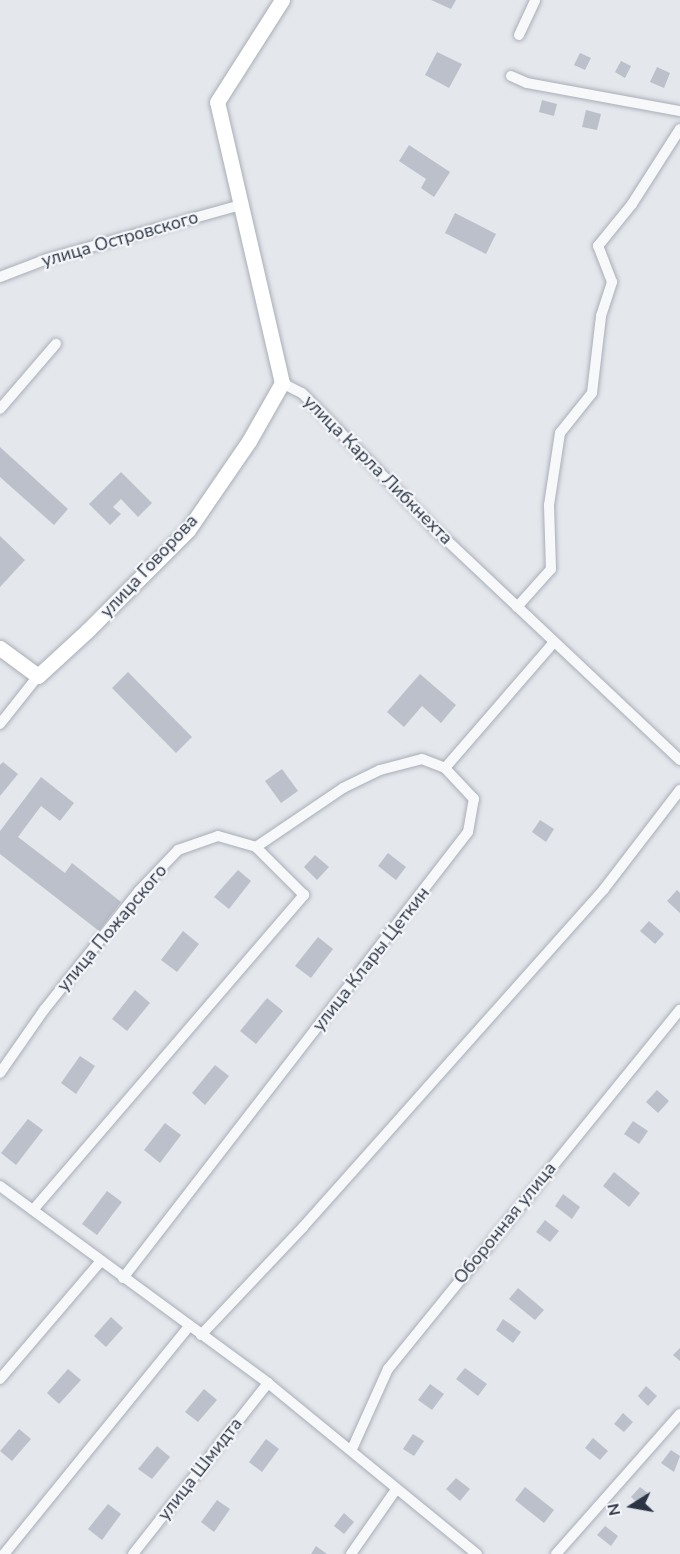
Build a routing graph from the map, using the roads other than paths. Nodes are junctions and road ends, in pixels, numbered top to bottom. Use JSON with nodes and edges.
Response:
{"nodes":[{"id":1,"x":282,"y":0,"type":"edge"},
{"id":2,"x":535,"y":0,"type":"edge"},
{"id":3,"x":519,"y":35,"type":"dead end"},
{"id":4,"x":511,"y":76,"type":"dead end"},
{"id":5,"x":680,"y":111,"type":"edge"},
{"id":6,"x":680,"y":129,"type":"edge"},
{"id":7,"x":241,"y":205,"type":"junction"},
{"id":8,"x":0,"y":277,"type":"edge"},
{"id":9,"x":56,"y":344,"type":"dead end"},
{"id":10,"x":282,"y":383,"type":"junction"},
{"id":11,"x":0,"y":409,"type":"edge"},
{"id":12,"x":517,"y":607,"type":"junction"},
{"id":13,"x":554,"y":642,"type":"junction"},
{"id":14,"x":0,"y":648,"type":"edge"},
{"id":15,"x":38,"y":676,"type":"junction"},
{"id":16,"x":0,"y":724,"type":"edge"},
{"id":17,"x":680,"y":760,"type":"edge"},
{"id":18,"x":445,"y":768,"type":"junction"},
{"id":19,"x":680,"y":790,"type":"edge"},
{"id":20,"x":256,"y":847,"type":"junction"},
{"id":21,"x":680,"y":1010,"type":"edge"},
{"id":22,"x":0,"y":1073,"type":"edge"},
{"id":23,"x":0,"y":1186,"type":"edge"},
{"id":24,"x":33,"y":1210,"type":"junction"},
{"id":25,"x":100,"y":1262,"type":"junction"},
{"id":26,"x":123,"y":1278,"type":"junction"},
{"id":27,"x":189,"y":1326,"type":"junction"},
{"id":28,"x":201,"y":1335,"type":"junction"},
{"id":29,"x":0,"y":1379,"type":"edge"},
{"id":30,"x":267,"y":1383,"type":"junction"},
{"id":31,"x":680,"y":1414,"type":"edge"},
{"id":32,"x":352,"y":1449,"type":"junction"},
{"id":33,"x":395,"y":1491,"type":"junction"},
{"id":34,"x":3,"y":1554,"type":"edge"},
{"id":35,"x":133,"y":1554,"type":"edge"},
{"id":36,"x":351,"y":1554,"type":"edge"},
{"id":37,"x":477,"y":1554,"type":"edge"},
{"id":38,"x":556,"y":1554,"type":"edge"}],
"edges":[{"from":1,"to":7,"type":"street"},
{"from":2,"to":3,"type":"street"},
{"from":4,"to":5,"type":"street"},
{"from":6,"to":12,"type":"street"},
{"from":7,"to":8,"type":"street","name":"улица Островского"},
{"from":7,"to":10,"type":"street"},
{"from":9,"to":11,"type":"street"},
{"from":10,"to":12,"type":"street","name":"улица Карла Либкнехта"},
{"from":10,"to":15,"type":"street","name":"улица Говорова"},
{"from":12,"to":13,"type":"street","name":"улица Карла Либкнехта"},
{"from":13,"to":17,"type":"street","name":"улица Карла Либкнехта"},
{"from":13,"to":18,"type":"street"},
{"from":14,"to":15,"type":"street"},
{"from":15,"to":16,"type":"street","name":"улица Говорова"},
{"from":18,"to":20,"type":"street"},
{"from":18,"to":26,"type":"street","name":"улица Клары Цеткин"},
{"from":19,"to":28,"type":"street"},
{"from":20,"to":22,"type":"street","name":"улица Пожарского"},
{"from":20,"to":24,"type":"street"},
{"from":21,"to":32,"type":"street","name":"Оборонная улица"},
{"from":23,"to":24,"type":"street"},
{"from":24,"to":25,"type":"street"},
{"from":25,"to":26,"type":"street"},
{"from":25,"to":29,"type":"street"},
{"from":26,"to":27,"type":"street"},
{"from":27,"to":28,"type":"street"},
{"from":27,"to":34,"type":"street"},
{"from":28,"to":30,"type":"street"},
{"from":30,"to":32,"type":"street"},
{"from":30,"to":35,"type":"street","name":"улица Шмидта"},
{"from":31,"to":38,"type":"street"},
{"from":32,"to":33,"type":"street"},
{"from":33,"to":36,"type":"street"},
{"from":33,"to":37,"type":"street"}]}
